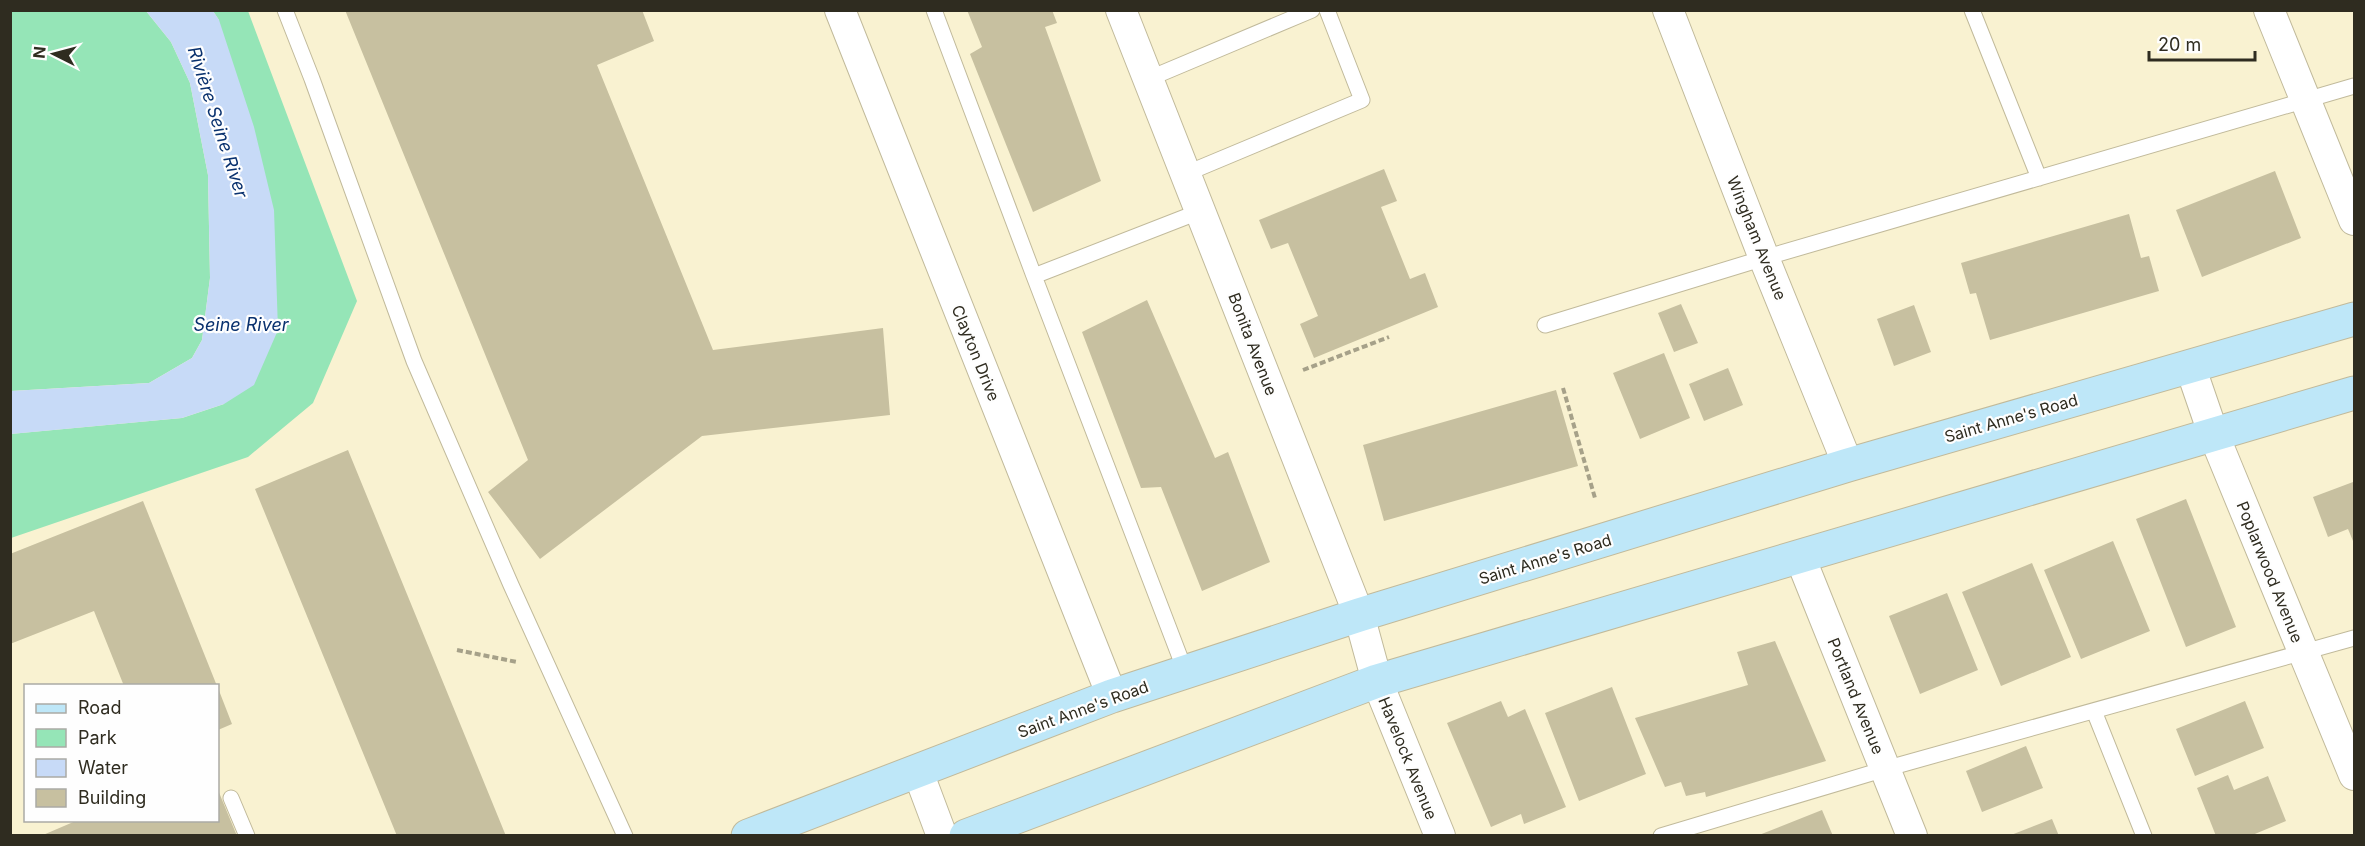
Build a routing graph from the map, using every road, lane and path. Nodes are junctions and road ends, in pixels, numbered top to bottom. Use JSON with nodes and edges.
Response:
{"nodes":[{"id":1,"x":285,"y":10,"type":"edge"},
{"id":2,"x":840,"y":10,"type":"edge"},
{"id":3,"x":934,"y":10,"type":"edge"},
{"id":4,"x":1121,"y":10,"type":"edge"},
{"id":5,"x":1312,"y":10,"type":"edge"},
{"id":6,"x":1327,"y":10,"type":"edge"},
{"id":7,"x":1668,"y":10,"type":"edge"},
{"id":8,"x":1972,"y":10,"type":"edge"},
{"id":9,"x":2269,"y":10,"type":"edge"},
{"id":10,"x":1148,"y":79,"type":"junction"},
{"id":11,"x":2355,"y":86,"type":"edge"},
{"id":12,"x":2306,"y":102,"type":"junction"},
{"id":13,"x":1185,"y":174,"type":"junction"},
{"id":14,"x":2038,"y":178,"type":"junction"},
{"id":15,"x":1201,"y":211,"type":"junction"},
{"id":16,"x":2355,"y":220,"type":"edge"},
{"id":17,"x":1764,"y":258,"type":"junction"},
{"id":18,"x":1034,"y":276,"type":"junction"},
{"id":19,"x":2355,"y":319,"type":"edge"},
{"id":20,"x":1545,"y":325,"type":"dead end"},
{"id":21,"x":1389,"y":337,"type":"dead end"},
{"id":22,"x":2190,"y":366,"type":"junction"},
{"id":23,"x":1304,"y":370,"type":"dead end"},
{"id":24,"x":1563,"y":388,"type":"dead end"},
{"id":25,"x":2355,"y":393,"type":"edge"},
{"id":26,"x":2213,"y":433,"type":"junction"},
{"id":27,"x":1848,"y":465,"type":"junction"},
{"id":28,"x":1595,"y":498,"type":"dead end"},
{"id":29,"x":1800,"y":557,"type":"junction"},
{"id":30,"x":1359,"y":615,"type":"junction"},
{"id":31,"x":2355,"y":638,"type":"edge"},
{"id":32,"x":2304,"y":652,"type":"junction"},
{"id":33,"x":1186,"y":673,"type":"junction"},
{"id":34,"x":1377,"y":681,"type":"junction"},
{"id":35,"x":1112,"y":696,"type":"junction"},
{"id":36,"x":2094,"y":711,"type":"junction"},
{"id":37,"x":1885,"y":769,"type":"junction"},
{"id":38,"x":918,"y":772,"type":"junction"},
{"id":39,"x":2355,"y":775,"type":"edge"},
{"id":40,"x":231,"y":798,"type":"dead end"},
{"id":41,"x":1671,"y":834,"type":"edge"},
{"id":42,"x":247,"y":836,"type":"edge"},
{"id":43,"x":624,"y":836,"type":"edge"},
{"id":44,"x":748,"y":836,"type":"edge"},
{"id":45,"x":942,"y":836,"type":"edge"},
{"id":46,"x":966,"y":836,"type":"edge"},
{"id":47,"x":1440,"y":836,"type":"edge"},
{"id":48,"x":1912,"y":836,"type":"edge"},
{"id":49,"x":2144,"y":836,"type":"edge"}],
"edges":[{"from":1,"to":43,"type":"lane"},
{"from":2,"to":35,"type":"street","name":"Clayton Drive"},
{"from":3,"to":18,"type":"lane"},
{"from":4,"to":10,"type":"street","name":"Bonita Avenue"},
{"from":5,"to":10,"type":"lane"},
{"from":6,"to":13,"type":"lane"},
{"from":7,"to":17,"type":"street","name":"Wingham Avenue"},
{"from":8,"to":14,"type":"lane"},
{"from":9,"to":12,"type":"street"},
{"from":10,"to":13,"type":"street","name":"Bonita Avenue"},
{"from":11,"to":12,"type":"lane"},
{"from":12,"to":14,"type":"lane"},
{"from":12,"to":16,"type":"street"},
{"from":13,"to":15,"type":"street","name":"Bonita Avenue"},
{"from":14,"to":17,"type":"lane"},
{"from":15,"to":18,"type":"lane"},
{"from":15,"to":30,"type":"street","name":"Bonita Avenue"},
{"from":17,"to":20,"type":"lane"},
{"from":17,"to":27,"type":"street","name":"Wingham Avenue"},
{"from":18,"to":33,"type":"lane"},
{"from":19,"to":22,"type":"main road","name":"Saint Anne's Road"},
{"from":21,"to":23,"type":"path"},
{"from":22,"to":26,"type":"street","name":"Poplarwood Avenue"},
{"from":22,"to":27,"type":"main road","name":"Saint Anne's Road"},
{"from":24,"to":28,"type":"path"},
{"from":25,"to":26,"type":"main road"},
{"from":26,"to":29,"type":"main road"},
{"from":26,"to":32,"type":"street","name":"Poplarwood Avenue"},
{"from":27,"to":30,"type":"main road","name":"Saint Anne's Road"},
{"from":29,"to":34,"type":"main road"},
{"from":29,"to":37,"type":"street","name":"Portland Avenue"},
{"from":30,"to":33,"type":"main road","name":"Saint Anne's Road"},
{"from":30,"to":34,"type":"street","name":"Bonita Avenue"},
{"from":31,"to":32,"type":"lane"},
{"from":32,"to":36,"type":"lane"},
{"from":32,"to":39,"type":"street","name":"Poplarwood Avenue"},
{"from":33,"to":35,"type":"main road","name":"Saint Anne's Road"},
{"from":34,"to":46,"type":"main road"},
{"from":34,"to":47,"type":"street","name":"Havelock Avenue"},
{"from":35,"to":38,"type":"main road","name":"Saint Anne's Road"},
{"from":36,"to":37,"type":"lane"},
{"from":36,"to":49,"type":"lane"},
{"from":37,"to":41,"type":"lane"},
{"from":37,"to":48,"type":"street","name":"Portland Avenue"},
{"from":38,"to":44,"type":"main road","name":"Saint Anne's Road"},
{"from":38,"to":45,"type":"street"},
{"from":40,"to":42,"type":"lane"}]}
